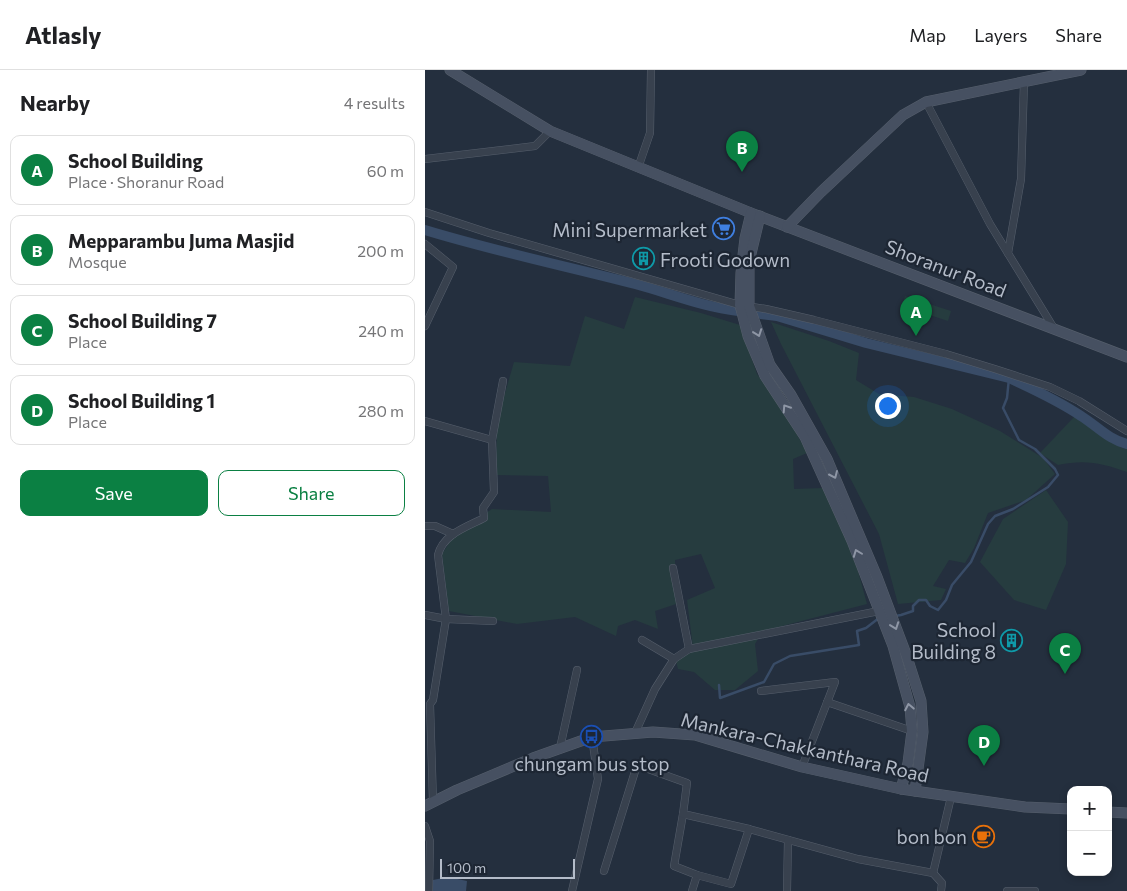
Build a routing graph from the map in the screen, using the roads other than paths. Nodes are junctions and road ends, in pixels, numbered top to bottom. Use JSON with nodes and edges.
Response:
{"nodes":[{"id":1,"x":450,"y":70,"type":"edge"},
{"id":2,"x":651,"y":70,"type":"edge"},
{"id":3,"x":1081,"y":70,"type":"edge"},
{"id":4,"x":1024,"y":82,"type":"junction"},
{"id":5,"x":926,"y":102,"type":"junction"},
{"id":6,"x":550,"y":131,"type":"junction"},
{"id":7,"x":425,"y":159,"type":"edge"},
{"id":8,"x":638,"y":168,"type":"junction"},
{"id":9,"x":425,"y":212,"type":"edge"},
{"id":10,"x":755,"y":215,"type":"junction"},
{"id":11,"x":787,"y":227,"type":"junction"},
{"id":12,"x":425,"y":244,"type":"edge"},
{"id":13,"x":1008,"y":252,"type":"junction"},
{"id":14,"x":745,"y":306,"type":"junction"},
{"id":15,"x":425,"y":326,"type":"edge"},
{"id":16,"x":1055,"y":330,"type":"junction"},
{"id":17,"x":1127,"y":357,"type":"edge"},
{"id":18,"x":503,"y":381,"type":"dead end"},
{"id":19,"x":425,"y":421,"type":"edge"},
{"id":20,"x":1127,"y":431,"type":"edge"},
{"id":21,"x":492,"y":440,"type":"junction"},
{"id":22,"x":425,"y":526,"type":"edge"},
{"id":23,"x":453,"y":534,"type":"junction"},
{"id":24,"x":673,"y":568,"type":"dead end"},
{"id":25,"x":879,"y":611,"type":"junction"},
{"id":26,"x":425,"y":615,"type":"edge"},
{"id":27,"x":445,"y":619,"type":"junction"},
{"id":28,"x":493,"y":621,"type":"dead end"},
{"id":29,"x":642,"y":640,"type":"dead end"},
{"id":30,"x":689,"y":649,"type":"junction"},
{"id":31,"x":674,"y":659,"type":"junction"},
{"id":32,"x":577,"y":670,"type":"dead end"},
{"id":33,"x":761,"y":690,"type":"dead end"},
{"id":34,"x":827,"y":702,"type":"junction"},
{"id":35,"x":427,"y":704,"type":"edge"},
{"id":36,"x":912,"y":731,"type":"junction"},
{"id":37,"x":635,"y":733,"type":"junction"},
{"id":38,"x":591,"y":737,"type":"junction"},
{"id":39,"x":560,"y":748,"type":"junction"},
{"id":40,"x":802,"y":767,"type":"junction"},
{"id":41,"x":901,"y":789,"type":"junction"},
{"id":42,"x":915,"y":791,"type":"junction"},
{"id":43,"x":951,"y":797,"type":"junction"},
{"id":44,"x":429,"y":804,"type":"edge"},
{"id":45,"x":1067,"y":809,"type":"edge"},
{"id":46,"x":1112,"y":812,"type":"edge"},
{"id":47,"x":1127,"y":813,"type":"edge"},
{"id":48,"x":683,"y":814,"type":"junction"},
{"id":49,"x":425,"y":826,"type":"edge"},
{"id":50,"x":749,"y":829,"type":"junction"},
{"id":51,"x":789,"y":840,"type":"junction"},
{"id":52,"x":604,"y":871,"type":"dead end"},
{"id":53,"x":933,"y":873,"type":"junction"},
{"id":54,"x":697,"y":875,"type":"junction"},
{"id":55,"x":429,"y":891,"type":"edge"},
{"id":56,"x":572,"y":891,"type":"edge"},
{"id":57,"x":692,"y":891,"type":"edge"},
{"id":58,"x":787,"y":891,"type":"edge"},
{"id":59,"x":941,"y":891,"type":"edge"},
{"id":60,"x":1007,"y":891,"type":"edge"},
{"id":61,"x":1035,"y":891,"type":"edge"}],
"edges":[{"from":1,"to":6,"type":"main road","name":"Shoranur Road"},
{"from":2,"to":8,"type":"street"},
{"from":3,"to":4,"type":"main road"},
{"from":4,"to":5,"type":"main road"},
{"from":4,"to":13,"type":"street"},
{"from":5,"to":11,"type":"main road"},
{"from":5,"to":13,"type":"street"},
{"from":6,"to":7,"type":"street"},
{"from":6,"to":8,"type":"main road","name":"Shoranur Road"},
{"from":8,"to":10,"type":"main road","name":"Shoranur Road"},
{"from":9,"to":14,"type":"street"},
{"from":10,"to":11,"type":"main road","name":"Shoranur Road"},
{"from":10,"to":14,"type":"main road"},
{"from":11,"to":16,"type":"main road","name":"Shoranur Road"},
{"from":12,"to":15,"type":"street"},
{"from":13,"to":16,"type":"street"},
{"from":14,"to":20,"type":"street"},
{"from":25,"to":14,"type":"main road","one_way":true},
{"from":14,"to":42,"type":"main road","one_way":true},
{"from":16,"to":17,"type":"main road","name":"Shoranur Road"},
{"from":18,"to":21,"type":"street"},
{"from":19,"to":21,"type":"street"},
{"from":21,"to":23,"type":"street"},
{"from":22,"to":23,"type":"street"},
{"from":23,"to":27,"type":"street"},
{"from":24,"to":30,"type":"street"},
{"from":25,"to":30,"type":"street"},
{"from":36,"to":25,"type":"main road","one_way":true},
{"from":26,"to":27,"type":"street"},
{"from":27,"to":28,"type":"street"},
{"from":27,"to":35,"type":"street"},
{"from":29,"to":31,"type":"street"},
{"from":30,"to":31,"type":"street"},
{"from":31,"to":37,"type":"street"},
{"from":32,"to":39,"type":"street"},
{"from":33,"to":34,"type":"street"},
{"from":34,"to":36,"type":"street"},
{"from":34,"to":40,"type":"street"},
{"from":35,"to":44,"type":"street"},
{"from":36,"to":41,"type":"main road"},
{"from":37,"to":38,"type":"main road","name":"Mankara-Chakkanthara Road"},
{"from":37,"to":40,"type":"main road","name":"Mankara-Chakkanthara Road"},
{"from":38,"to":39,"type":"main road","name":"Mankara-Chakkanthara Road"},
{"from":38,"to":56,"type":"street"},
{"from":39,"to":44,"type":"main road","name":"Mankara-Chakkanthara Road"},
{"from":40,"to":41,"type":"main road","name":"Mankara-Chakkanthara Road"},
{"from":41,"to":42,"type":"main road","name":"Mankara-Chakkanthara Road"},
{"from":42,"to":43,"type":"main road","name":"Mankara-Chakkanthara Road"},
{"from":43,"to":45,"type":"main road","name":"Mankara-Chakkanthara Road"},
{"from":43,"to":53,"type":"street"},
{"from":46,"to":47,"type":"main road"},
{"from":48,"to":50,"type":"street"},
{"from":48,"to":52,"type":"street"},
{"from":48,"to":54,"type":"street"},
{"from":49,"to":55,"type":"street"},
{"from":50,"to":51,"type":"street"},
{"from":50,"to":54,"type":"street"},
{"from":51,"to":53,"type":"street"},
{"from":51,"to":58,"type":"street"},
{"from":53,"to":59,"type":"street"},
{"from":54,"to":57,"type":"street"},
{"from":60,"to":61,"type":"street"}]}
